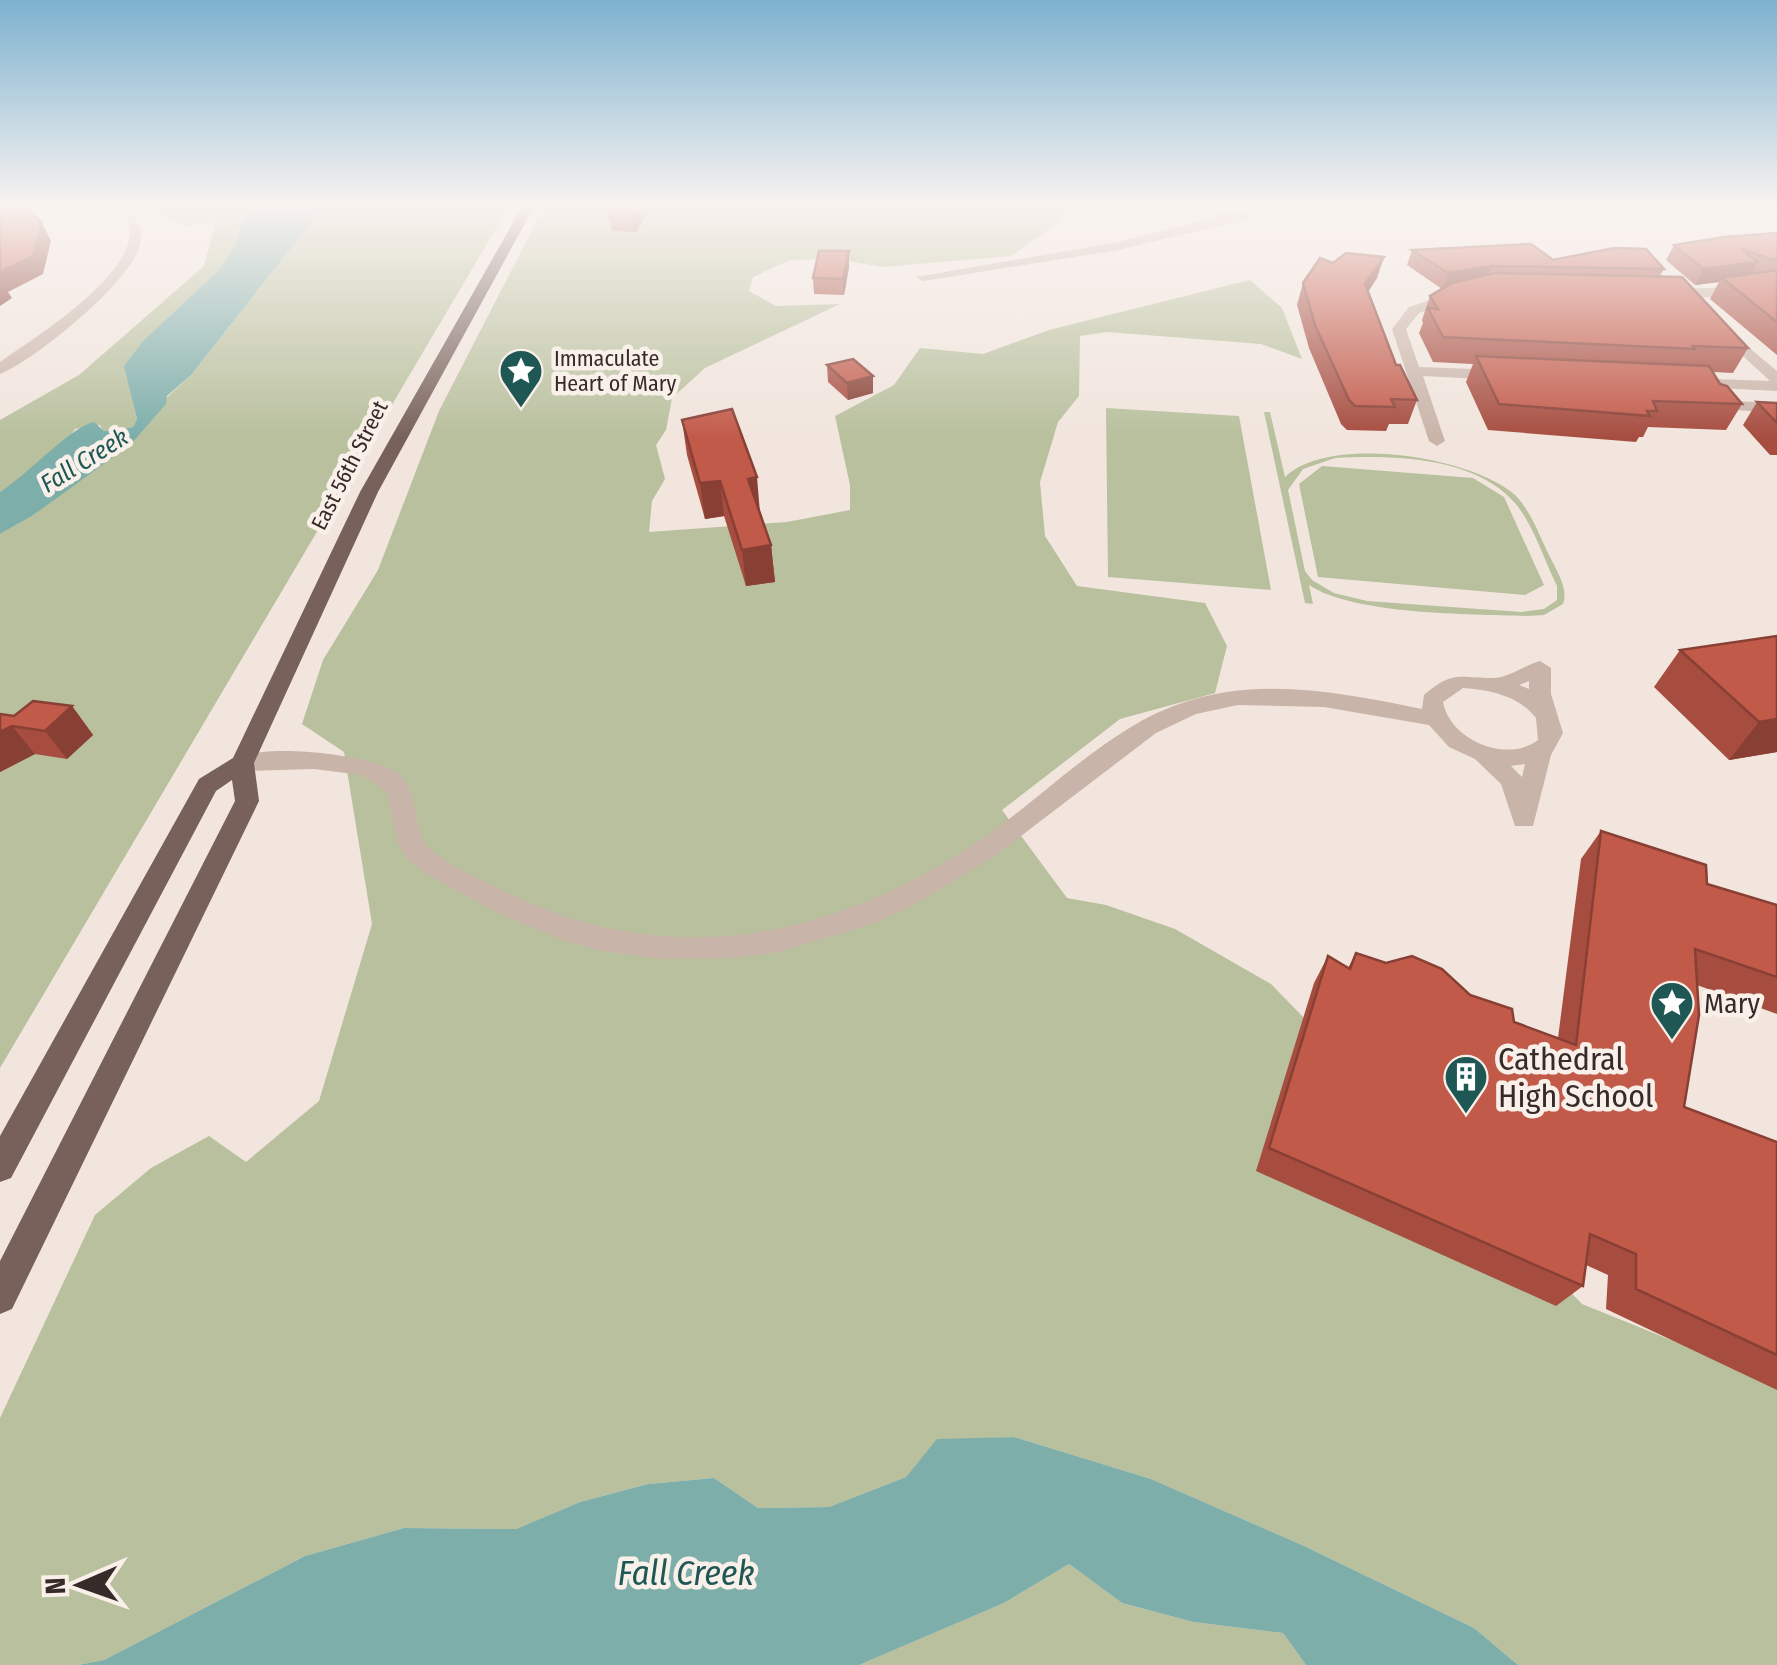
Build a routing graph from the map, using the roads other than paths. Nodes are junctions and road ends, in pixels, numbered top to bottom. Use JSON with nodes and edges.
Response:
{"nodes":[{"id":1,"x":109,"y":283,"type":"edge"},
{"id":2,"x":486,"y":283,"type":"edge"},
{"id":3,"x":1772,"y":283,"type":"edge"},
{"id":4,"x":1476,"y":290,"type":"edge"},
{"id":5,"x":1650,"y":292,"type":"edge"},
{"id":6,"x":1683,"y":294,"type":"junction"},
{"id":7,"x":1696,"y":306,"type":"edge"},
{"id":8,"x":1710,"y":318,"type":"edge"},
{"id":9,"x":0,"y":369,"type":"edge"},
{"id":10,"x":1411,"y":371,"type":"junction"},
{"id":11,"x":1523,"y":376,"type":"edge"},
{"id":12,"x":1660,"y":382,"type":"edge"},
{"id":13,"x":1777,"y":383,"type":"edge"},
{"id":14,"x":1714,"y":406,"type":"edge"},
{"id":15,"x":1777,"y":408,"type":"edge"},
{"id":16,"x":1437,"y":441,"type":"dead end"},
{"id":17,"x":1499,"y":685,"type":"junction"},
{"id":18,"x":1434,"y":710,"type":"junction"},
{"id":19,"x":1547,"y":717,"type":"junction"},
{"id":20,"x":1540,"y":751,"type":"junction"},
{"id":21,"x":1483,"y":752,"type":"junction"},
{"id":22,"x":242,"y":763,"type":"junction"},
{"id":23,"x":0,"y":1167,"type":"edge"},
{"id":24,"x":0,"y":1298,"type":"edge"}],
"edges":[{"from":1,"to":9,"type":"street"},
{"from":2,"to":22,"type":"main road","name":"East 56th Street"},
{"from":3,"to":6,"type":"street"},
{"from":4,"to":10,"type":"street"},
{"from":5,"to":6,"type":"street"},
{"from":6,"to":7,"type":"street"},
{"from":8,"to":13,"type":"street"},
{"from":10,"to":11,"type":"street"},
{"from":10,"to":16,"type":"street"},
{"from":12,"to":13,"type":"street"},
{"from":14,"to":15,"type":"street"},
{"from":17,"to":18,"type":"street"},
{"from":17,"to":19,"type":"street"},
{"from":17,"to":19,"type":"street"},
{"from":18,"to":21,"type":"street"},
{"from":18,"to":22,"type":"street"},
{"from":19,"to":20,"type":"street"},
{"from":20,"to":21,"type":"street"},
{"from":20,"to":21,"type":"street"},
{"from":22,"to":23,"type":"main road","name":"East 56th Street"},
{"from":22,"to":24,"type":"main road","name":"East 56th Street"}]}
